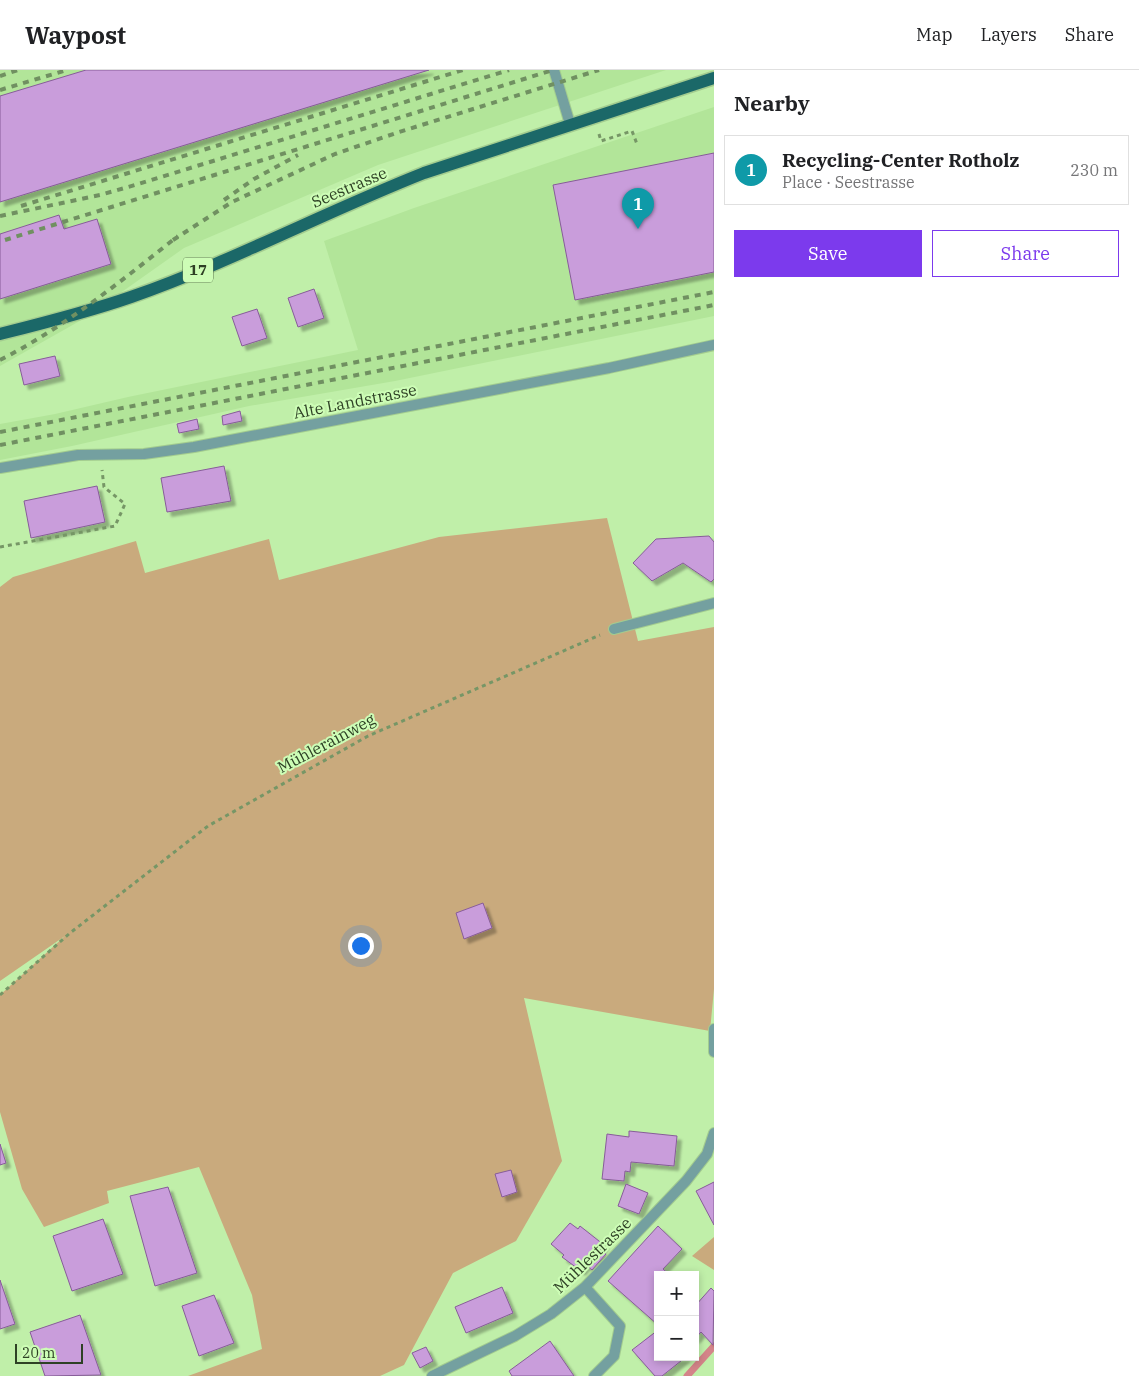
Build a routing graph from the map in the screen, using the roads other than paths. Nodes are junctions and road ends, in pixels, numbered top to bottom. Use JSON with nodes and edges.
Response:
{"nodes":[{"id":1,"x":554,"y":70,"type":"edge"},
{"id":2,"x":714,"y":78,"type":"edge"},
{"id":3,"x":570,"y":124,"type":"junction"},
{"id":4,"x":0,"y":334,"type":"edge"},
{"id":5,"x":714,"y":345,"type":"edge"},
{"id":6,"x":0,"y":468,"type":"edge"},
{"id":7,"x":714,"y":603,"type":"edge"},
{"id":8,"x":614,"y":629,"type":"road end"},
{"id":9,"x":714,"y":1029,"type":"edge"},
{"id":10,"x":714,"y":1052,"type":"edge"},
{"id":11,"x":714,"y":1132,"type":"edge"},
{"id":12,"x":584,"y":1287,"type":"junction"},
{"id":13,"x":432,"y":1376,"type":"edge"},
{"id":14,"x":594,"y":1376,"type":"edge"}],
"edges":[{"from":1,"to":3,"type":"street"},
{"from":2,"to":3,"type":"main road","name":"Seestrasse","number":"17"},
{"from":3,"to":4,"type":"main road","name":"Seestrasse","number":"17"},
{"from":5,"to":6,"type":"street","name":"Alte Landstrasse"},
{"from":7,"to":8,"type":"street"},
{"from":9,"to":10,"type":"street"},
{"from":11,"to":12,"type":"street","name":"Mühlestrasse"},
{"from":12,"to":13,"type":"street","name":"Mühlestrasse"},
{"from":12,"to":14,"type":"street"}]}
